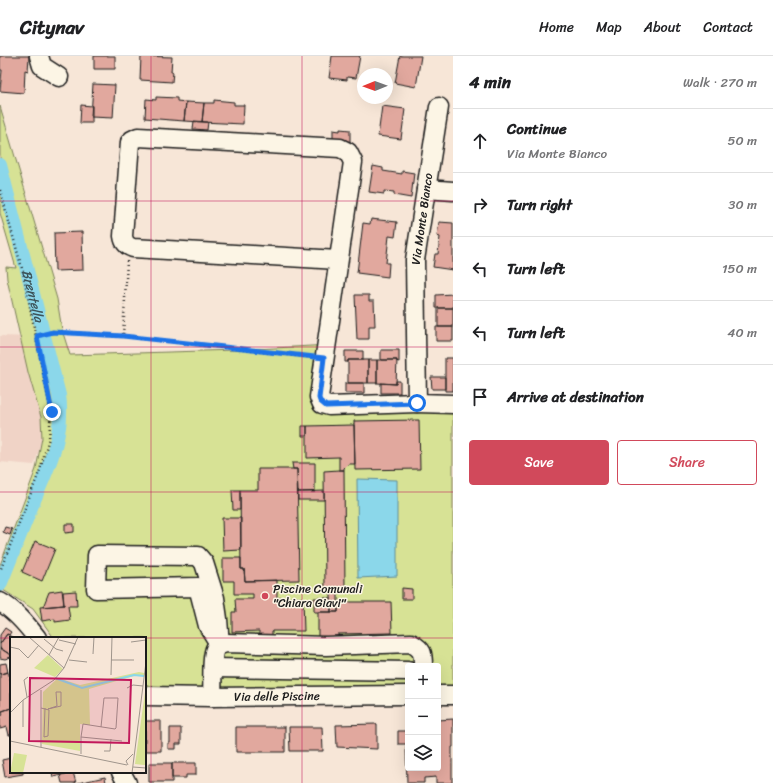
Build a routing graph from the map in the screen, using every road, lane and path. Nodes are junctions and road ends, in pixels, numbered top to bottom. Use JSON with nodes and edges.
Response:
{"nodes":[{"id":1,"x":39,"y":56,"type":"edge"},
{"id":2,"x":59,"y":77,"type":"dead end"},
{"id":3,"x":439,"y":107,"type":"dead end"},
{"id":4,"x":426,"y":189,"type":"junction"},
{"id":5,"x":0,"y":190,"type":"edge"},
{"id":6,"x":453,"y":192,"type":"edge"},
{"id":7,"x":129,"y":247,"type":"junction"},
{"id":8,"x":338,"y":260,"type":"junction"},
{"id":9,"x":37,"y":336,"type":"junction"},
{"id":10,"x":123,"y":336,"type":"junction"},
{"id":11,"x":324,"y":358,"type":"junction"},
{"id":12,"x":417,"y":403,"type":"junction"},
{"id":13,"x":453,"y":404,"type":"edge"},
{"id":14,"x":0,"y":571,"type":"edge"},
{"id":15,"x":202,"y":579,"type":"junction"},
{"id":16,"x":4,"y":604,"type":"edge"},
{"id":17,"x":36,"y":637,"type":"edge"},
{"id":18,"x":220,"y":645,"type":"junction"},
{"id":19,"x":326,"y":646,"type":"junction"},
{"id":20,"x":423,"y":663,"type":"edge"},
{"id":21,"x":213,"y":668,"type":"junction"},
{"id":22,"x":326,"y":669,"type":"junction"},
{"id":23,"x":405,"y":671,"type":"edge"},
{"id":24,"x":405,"y":695,"type":"edge"},
{"id":25,"x":441,"y":695,"type":"edge"},
{"id":26,"x":453,"y":695,"type":"edge"},
{"id":27,"x":146,"y":696,"type":"edge"},
{"id":28,"x":326,"y":696,"type":"junction"},
{"id":29,"x":212,"y":697,"type":"junction"},
{"id":30,"x":122,"y":773,"type":"edge"},
{"id":31,"x":127,"y":783,"type":"edge"}],
"edges":[{"from":1,"to":2,"type":"street"},
{"from":3,"to":4,"type":"street","name":"Via Monte Bianco"},
{"from":4,"to":6,"type":"street"},
{"from":4,"to":12,"type":"street","name":"Via Monte Bianco"},
{"from":5,"to":9,"type":"path"},
{"from":7,"to":8,"type":"street"},
{"from":7,"to":8,"type":"street"},
{"from":7,"to":10,"type":"path"},
{"from":8,"to":11,"type":"street"},
{"from":9,"to":10,"type":"path"},
{"from":9,"to":14,"type":"path"},
{"from":10,"to":11,"type":"path"},
{"from":11,"to":12,"type":"street"},
{"from":12,"to":13,"type":"street"},
{"from":15,"to":15,"type":"street"},
{"from":15,"to":18,"type":"street"},
{"from":16,"to":17,"type":"street"},
{"from":18,"to":19,"type":"street"},
{"from":18,"to":21,"type":"street"},
{"from":19,"to":20,"type":"street"},
{"from":19,"to":22,"type":"street"},
{"from":21,"to":22,"type":"street"},
{"from":21,"to":29,"type":"street"},
{"from":22,"to":23,"type":"street"},
{"from":22,"to":28,"type":"street"},
{"from":24,"to":28,"type":"street","name":"Via delle Piscine"},
{"from":25,"to":26,"type":"street"},
{"from":27,"to":29,"type":"street","name":"Via delle Piscine"},
{"from":28,"to":29,"type":"street","name":"Via delle Piscine"},
{"from":30,"to":31,"type":"street"}]}
